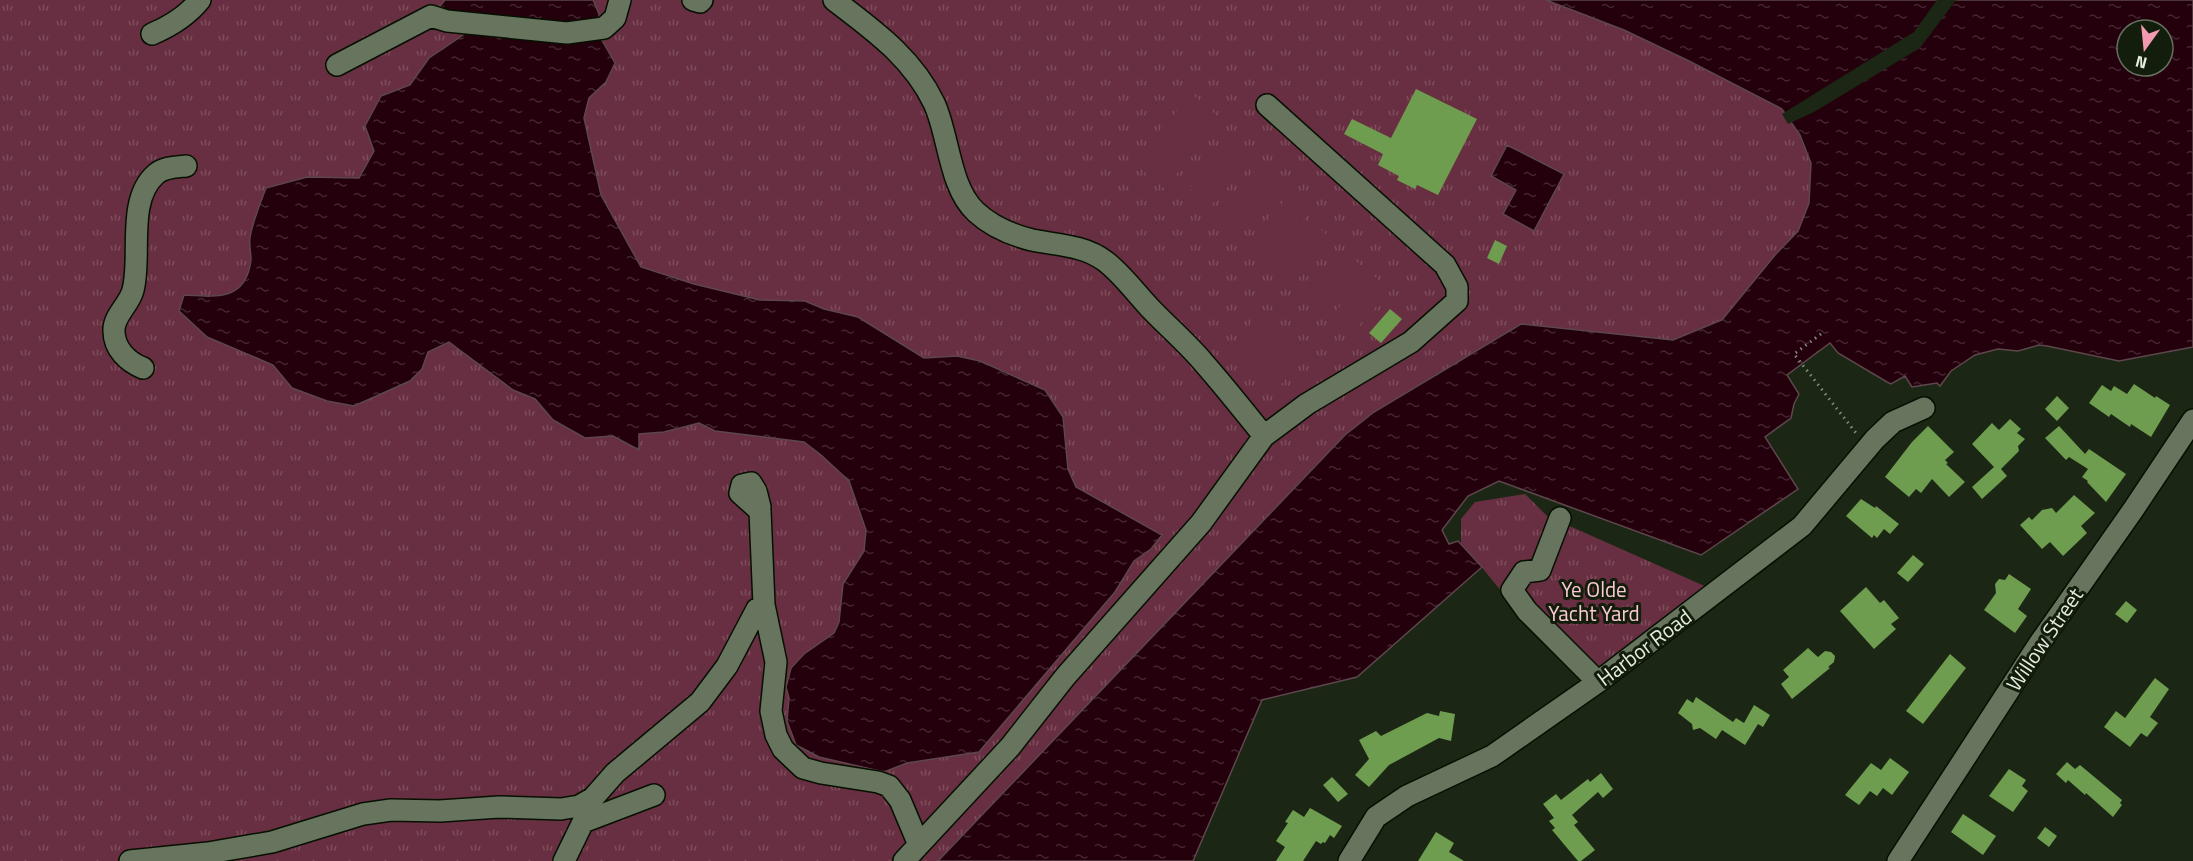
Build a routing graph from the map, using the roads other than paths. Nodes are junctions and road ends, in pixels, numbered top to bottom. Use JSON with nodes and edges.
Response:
{"nodes":[{"id":1,"x":200,"y":0,"type":"edge"},
{"id":2,"x":621,"y":0,"type":"edge"},
{"id":3,"x":693,"y":0,"type":"edge"},
{"id":4,"x":702,"y":0,"type":"edge"},
{"id":5,"x":834,"y":0,"type":"edge"},
{"id":6,"x":434,"y":12,"type":"edge"},
{"id":7,"x":152,"y":34,"type":"dead end"},
{"id":8,"x":337,"y":66,"type":"dead end"},
{"id":9,"x":1267,"y":105,"type":"dead end"},
{"id":10,"x":186,"y":166,"type":"dead end"},
{"id":11,"x":143,"y":369,"type":"dead end"},
{"id":12,"x":1923,"y":408,"type":"dead end"},
{"id":13,"x":2193,"y":420,"type":"edge"},
{"id":14,"x":1264,"y":436,"type":"junction"},
{"id":15,"x":760,"y":507,"type":"dead end"},
{"id":16,"x":1560,"y":518,"type":"dead end"},
{"id":17,"x":764,"y":604,"type":"junction"},
{"id":18,"x":1598,"y":682,"type":"junction"},
{"id":19,"x":654,"y":795,"type":"dead end"},
{"id":20,"x":593,"y":798,"type":"junction"},
{"id":21,"x":583,"y":822,"type":"junction"},
{"id":22,"x":919,"y":845,"type":"junction"},
{"id":23,"x":130,"y":861,"type":"edge"},
{"id":24,"x":564,"y":861,"type":"edge"},
{"id":25,"x":904,"y":861,"type":"edge"},
{"id":26,"x":1349,"y":861,"type":"edge"},
{"id":27,"x":1898,"y":861,"type":"edge"}],
"edges":[{"from":1,"to":7,"type":"street"},
{"from":2,"to":6,"type":"street"},
{"from":3,"to":4,"type":"street"},
{"from":5,"to":14,"type":"street"},
{"from":6,"to":8,"type":"street"},
{"from":9,"to":14,"type":"street"},
{"from":10,"to":11,"type":"street"},
{"from":12,"to":18,"type":"street","name":"Harbor Road"},
{"from":13,"to":27,"type":"street","name":"Willow Street"},
{"from":14,"to":22,"type":"street"},
{"from":15,"to":17,"type":"street"},
{"from":16,"to":18,"type":"street"},
{"from":17,"to":20,"type":"street"},
{"from":17,"to":22,"type":"street"},
{"from":18,"to":26,"type":"street","name":"Harbor Road"},
{"from":19,"to":21,"type":"street"},
{"from":20,"to":21,"type":"street"},
{"from":20,"to":23,"type":"street"},
{"from":21,"to":24,"type":"street"},
{"from":22,"to":25,"type":"street"}]}
